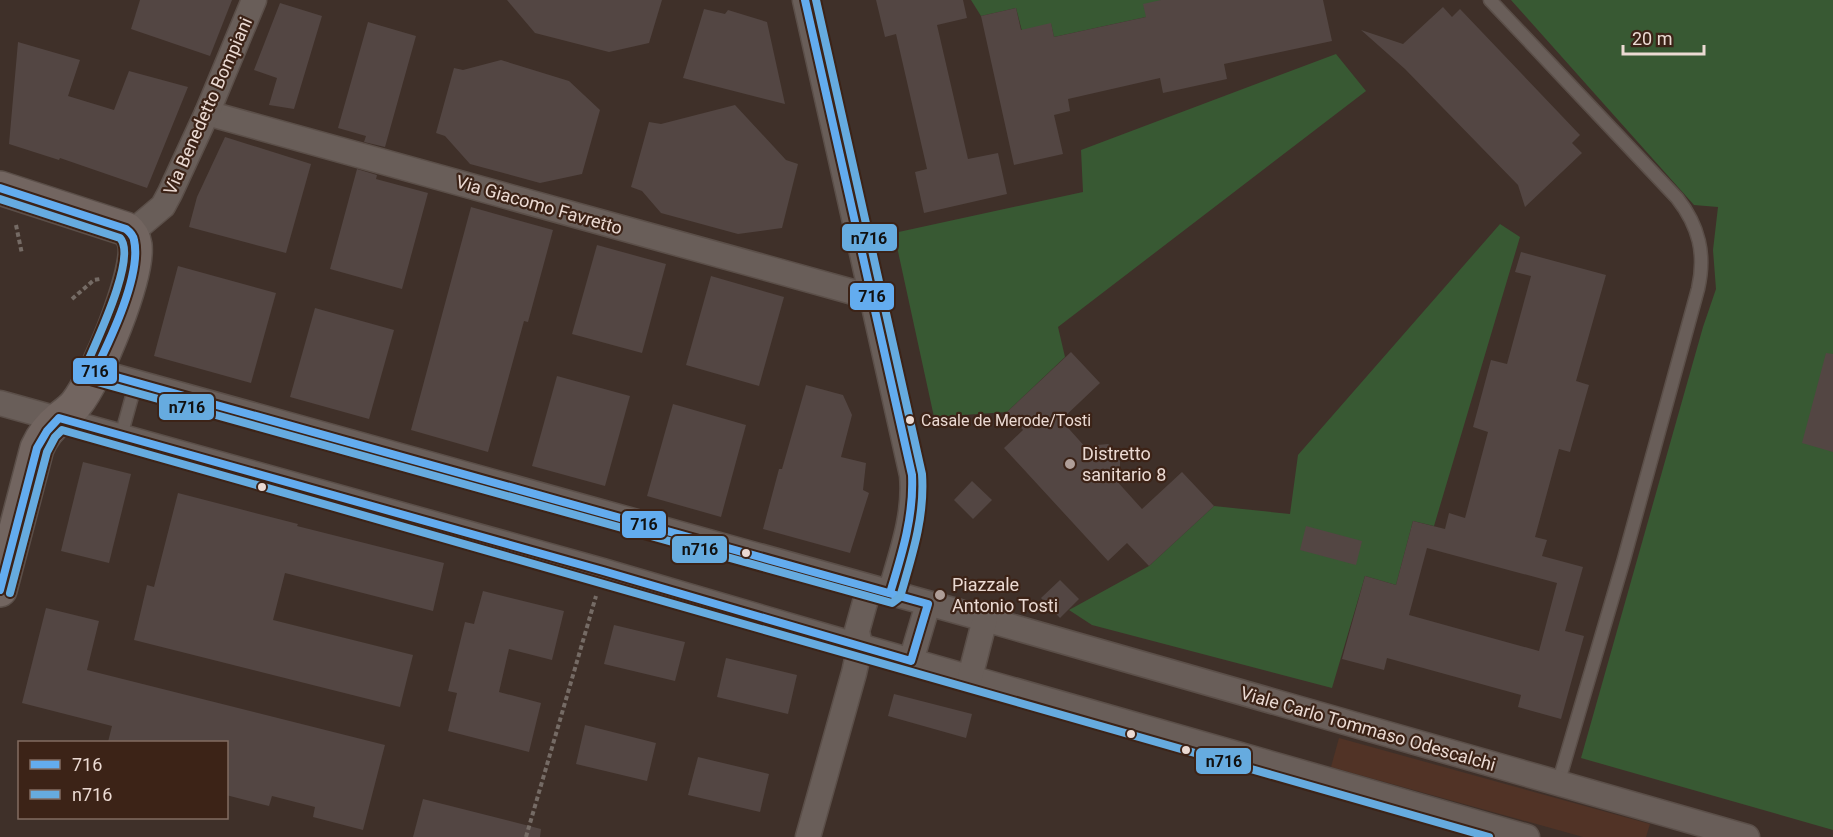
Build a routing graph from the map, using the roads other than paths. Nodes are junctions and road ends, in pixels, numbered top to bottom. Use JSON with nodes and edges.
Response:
{"nodes":[{"id":1,"x":254,"y":0,"type":"edge"},
{"id":2,"x":1490,"y":0,"type":"edge"},
{"id":3,"x":800,"y":2,"type":"edge"},
{"id":4,"x":207,"y":113,"type":"junction"},
{"id":5,"x":0,"y":188,"type":"edge"},
{"id":6,"x":131,"y":233,"type":"junction"},
{"id":7,"x":871,"y":297,"type":"junction"},
{"id":8,"x":95,"y":371,"type":"junction"},
{"id":9,"x":136,"y":382,"type":"junction"},
{"id":10,"x":0,"y":402,"type":"edge"},
{"id":11,"x":59,"y":418,"type":"junction"},
{"id":12,"x":121,"y":436,"type":"junction"},
{"id":13,"x":0,"y":590,"type":"edge"},
{"id":14,"x":880,"y":590,"type":"junction"},
{"id":15,"x":928,"y":604,"type":"junction"},
{"id":16,"x":985,"y":619,"type":"junction"},
{"id":17,"x":860,"y":646,"type":"junction"},
{"id":18,"x":912,"y":661,"type":"junction"},
{"id":19,"x":970,"y":676,"type":"junction"},
{"id":20,"x":1558,"y":784,"type":"junction"},
{"id":21,"x":1672,"y":826,"type":"edge"},
{"id":22,"x":808,"y":837,"type":"edge"},
{"id":23,"x":1527,"y":837,"type":"edge"},
{"id":24,"x":1747,"y":837,"type":"edge"}],
"edges":[{"from":1,"to":4,"type":"street","name":"Via Benedetto Bompiani"},
{"from":2,"to":20,"type":"lane"},
{"from":3,"to":7,"type":"street"},
{"from":4,"to":6,"type":"street","name":"Via Benedetto Bompiani"},
{"from":4,"to":7,"type":"street","name":"Via Giacomo Favretto"},
{"from":5,"to":6,"type":"main road"},
{"from":6,"to":8,"type":"main road"},
{"from":7,"to":14,"type":"street"},
{"from":8,"to":9,"type":"street"},
{"from":8,"to":11,"type":"main road"},
{"from":9,"to":12,"type":"lane"},
{"from":9,"to":14,"type":"street"},
{"from":10,"to":11,"type":"street"},
{"from":11,"to":12,"type":"street"},
{"from":11,"to":13,"type":"main road"},
{"from":12,"to":17,"type":"street"},
{"from":14,"to":15,"type":"street"},
{"from":14,"to":17,"type":"street"},
{"from":15,"to":16,"type":"street"},
{"from":15,"to":18,"type":"street"},
{"from":16,"to":19,"type":"street"},
{"from":16,"to":20,"type":"street","name":"Viale Carlo Tommaso Odescalchi"},
{"from":17,"to":18,"type":"street"},
{"from":17,"to":22,"type":"street"},
{"from":18,"to":19,"type":"street"},
{"from":19,"to":23,"type":"street"},
{"from":20,"to":21,"type":"street","name":"Viale Carlo Tommaso Odescalchi"},
{"from":21,"to":24,"type":"street","name":"Viale Carlo Tommaso Odescalchi"}]}
